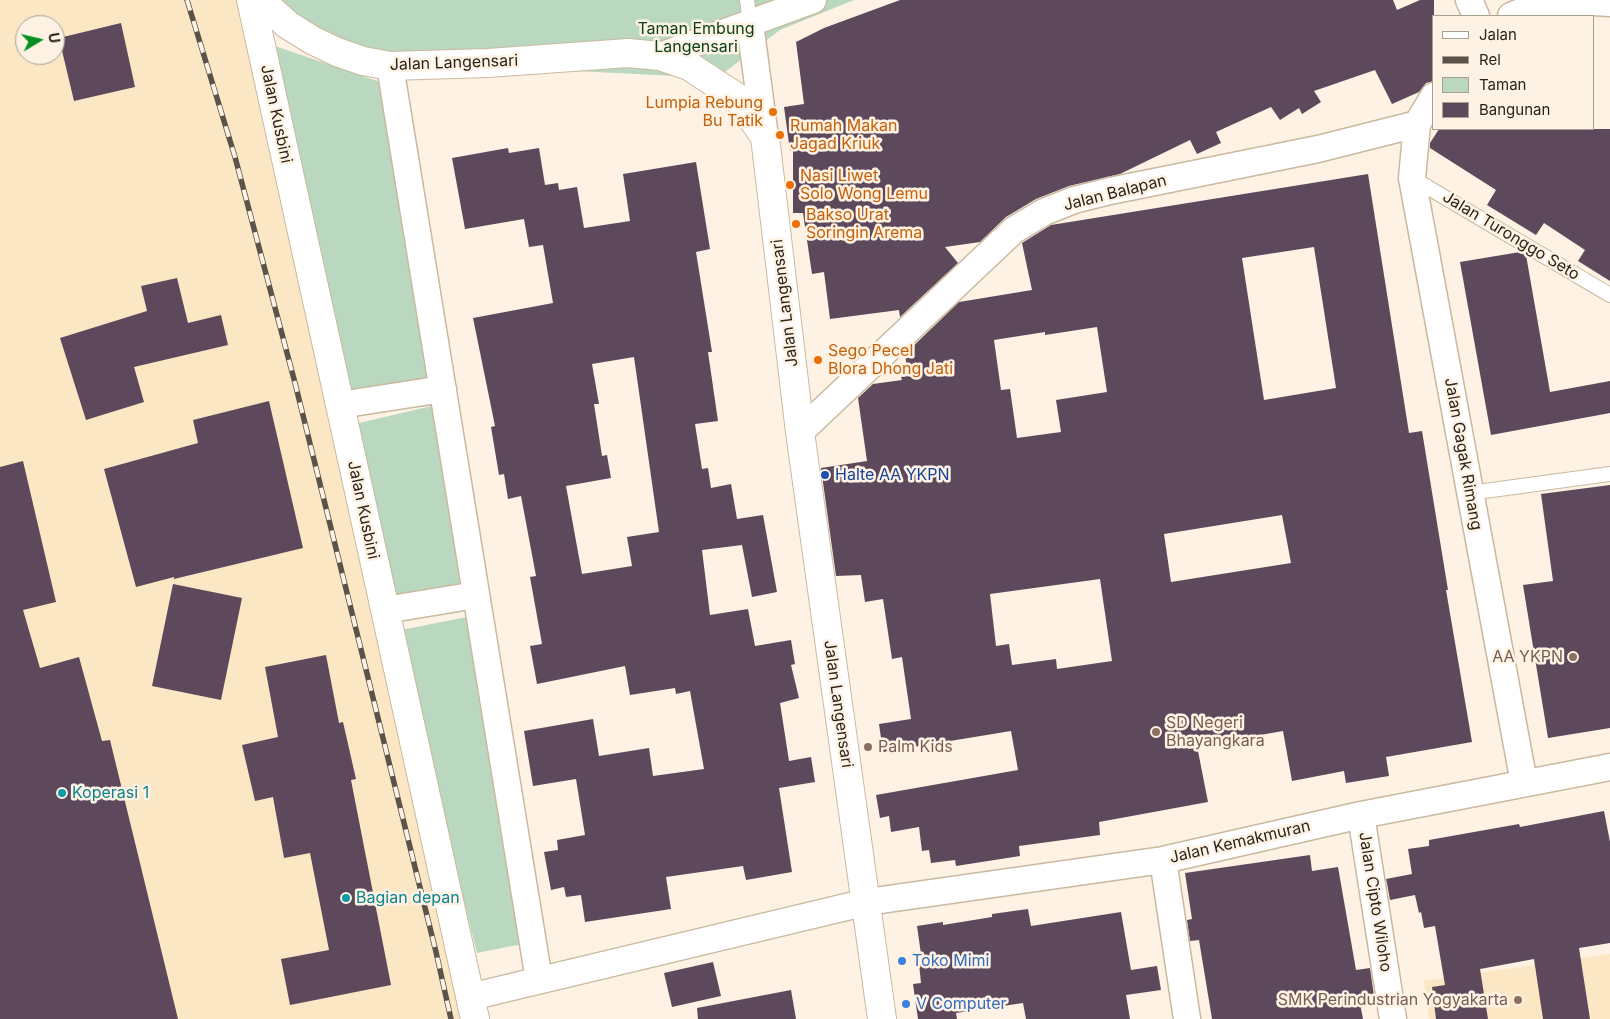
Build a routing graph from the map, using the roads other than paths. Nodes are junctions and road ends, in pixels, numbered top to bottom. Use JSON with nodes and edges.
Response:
{"nodes":[{"id":1,"x":251,"y":0,"type":"edge"},
{"id":2,"x":260,"y":0,"type":"edge"},
{"id":3,"x":813,"y":0,"type":"edge"},
{"id":4,"x":1469,"y":0,"type":"edge"},
{"id":5,"x":1610,"y":3,"type":"edge"},
{"id":6,"x":749,"y":12,"type":"edge"},
{"id":7,"x":1476,"y":15,"type":"edge"},
{"id":8,"x":1514,"y":15,"type":"edge"},
{"id":9,"x":660,"y":56,"type":"junction"},
{"id":10,"x":390,"y":66,"type":"junction"},
{"id":11,"x":1432,"y":99,"type":"edge"},
{"id":12,"x":1417,"y":124,"type":"junction"},
{"id":13,"x":766,"y":137,"type":"junction"},
{"id":14,"x":1412,"y":178,"type":"junction"},
{"id":15,"x":1610,"y":294,"type":"edge"},
{"id":16,"x":442,"y":389,"type":"junction"},
{"id":17,"x":340,"y":406,"type":"junction"},
{"id":18,"x":800,"y":432,"type":"junction"},
{"id":19,"x":1610,"y":474,"type":"edge"},
{"id":20,"x":1470,"y":493,"type":"junction"},
{"id":21,"x":476,"y":595,"type":"junction"},
{"id":22,"x":385,"y":610,"type":"junction"},
{"id":23,"x":1610,"y":768,"type":"edge"},
{"id":24,"x":1524,"y":783,"type":"junction"},
{"id":25,"x":1361,"y":815,"type":"junction"},
{"id":26,"x":1163,"y":860,"type":"junction"},
{"id":27,"x":867,"y":902,"type":"junction"},
{"id":28,"x":539,"y":980,"type":"junction"},
{"id":29,"x":473,"y":1008,"type":"edge"},
{"id":30,"x":882,"y":1019,"type":"edge"},
{"id":31,"x":1188,"y":1019,"type":"edge"},
{"id":32,"x":1393,"y":1019,"type":"edge"}],
"edges":[{"from":1,"to":17,"type":"main road","name":"Jalan Kusbini"},
{"from":2,"to":10,"type":"main road","name":"Jalan Langensari"},
{"from":3,"to":6,"type":"street"},
{"from":4,"to":7,"type":"street"},
{"from":5,"to":8,"type":"street"},
{"from":6,"to":9,"type":"street"},
{"from":6,"to":13,"type":"street"},
{"from":9,"to":10,"type":"main road","name":"Jalan Langensari"},
{"from":9,"to":13,"type":"main road","name":"Jalan Langensari"},
{"from":10,"to":16,"type":"street"},
{"from":11,"to":12,"type":"street"},
{"from":12,"to":14,"type":"street","name":"Jalan Gagak Rimang"},
{"from":12,"to":18,"type":"street","name":"Jalan Balapan"},
{"from":13,"to":18,"type":"main road","name":"Jalan Langensari"},
{"from":14,"to":15,"type":"lane","name":"Jalan Turonggo Seto"},
{"from":14,"to":20,"type":"street","name":"Jalan Gagak Rimang"},
{"from":16,"to":17,"type":"street"},
{"from":16,"to":21,"type":"street"},
{"from":17,"to":22,"type":"main road","name":"Jalan Kusbini"},
{"from":18,"to":27,"type":"main road","name":"Jalan Langensari"},
{"from":19,"to":20,"type":"lane"},
{"from":20,"to":24,"type":"street","name":"Jalan Gagak Rimang"},
{"from":21,"to":22,"type":"street"},
{"from":21,"to":28,"type":"street"},
{"from":22,"to":29,"type":"main road","name":"Jalan Kusbini"},
{"from":23,"to":24,"type":"street","name":"Jalan Kemakmuran"},
{"from":24,"to":25,"type":"street","name":"Jalan Kemakmuran"},
{"from":25,"to":26,"type":"street","name":"Jalan Kemakmuran"},
{"from":25,"to":32,"type":"street","name":"Jalan Cipto Wiloho"},
{"from":26,"to":27,"type":"street","name":"Jalan Kemakmuran"},
{"from":26,"to":31,"type":"street"},
{"from":27,"to":28,"type":"street","name":"Jalan Kemakmuran"},
{"from":27,"to":30,"type":"main road","name":"Jalan Langensari"},
{"from":28,"to":29,"type":"street","name":"Jalan Kemakmuran"}]}
